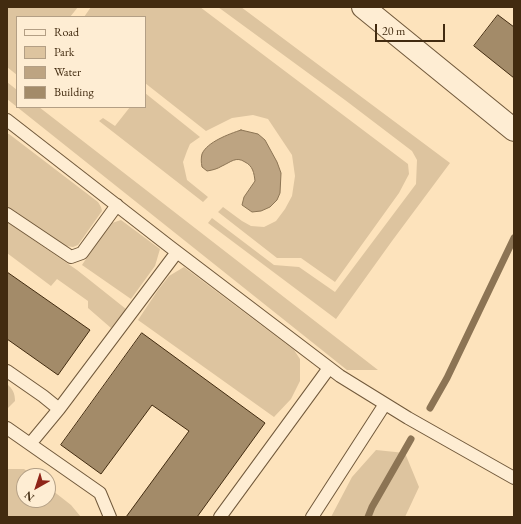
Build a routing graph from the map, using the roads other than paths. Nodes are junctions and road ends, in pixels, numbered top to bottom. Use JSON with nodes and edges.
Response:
{"nodes":[{"id":1,"x":363,"y":7,"type":"edge"},
{"id":2,"x":7,"y":120,"type":"edge"},
{"id":3,"x":514,"y":130,"type":"edge"},
{"id":4,"x":117,"y":205,"type":"junction"},
{"id":5,"x":7,"y":214,"type":"edge"},
{"id":6,"x":177,"y":252,"type":"junction"},
{"id":7,"x":329,"y":368,"type":"junction"},
{"id":8,"x":7,"y":371,"type":"edge"},
{"id":9,"x":385,"y":404,"type":"junction"},
{"id":10,"x":59,"y":409,"type":"junction"},
{"id":11,"x":7,"y":428,"type":"edge"},
{"id":12,"x":30,"y":444,"type":"junction"},
{"id":13,"x":514,"y":478,"type":"edge"},
{"id":14,"x":110,"y":517,"type":"edge"},
{"id":15,"x":220,"y":517,"type":"edge"},
{"id":16,"x":312,"y":517,"type":"edge"}],
"edges":[{"from":1,"to":3,"type":"street"},
{"from":2,"to":4,"type":"lane"},
{"from":4,"to":5,"type":"lane"},
{"from":4,"to":6,"type":"lane"},
{"from":6,"to":7,"type":"lane"},
{"from":6,"to":10,"type":"lane"},
{"from":7,"to":9,"type":"lane"},
{"from":7,"to":15,"type":"lane"},
{"from":8,"to":10,"type":"lane"},
{"from":9,"to":13,"type":"lane"},
{"from":9,"to":16,"type":"lane"},
{"from":10,"to":12,"type":"lane"},
{"from":11,"to":12,"type":"lane"},
{"from":12,"to":14,"type":"lane"}]}
